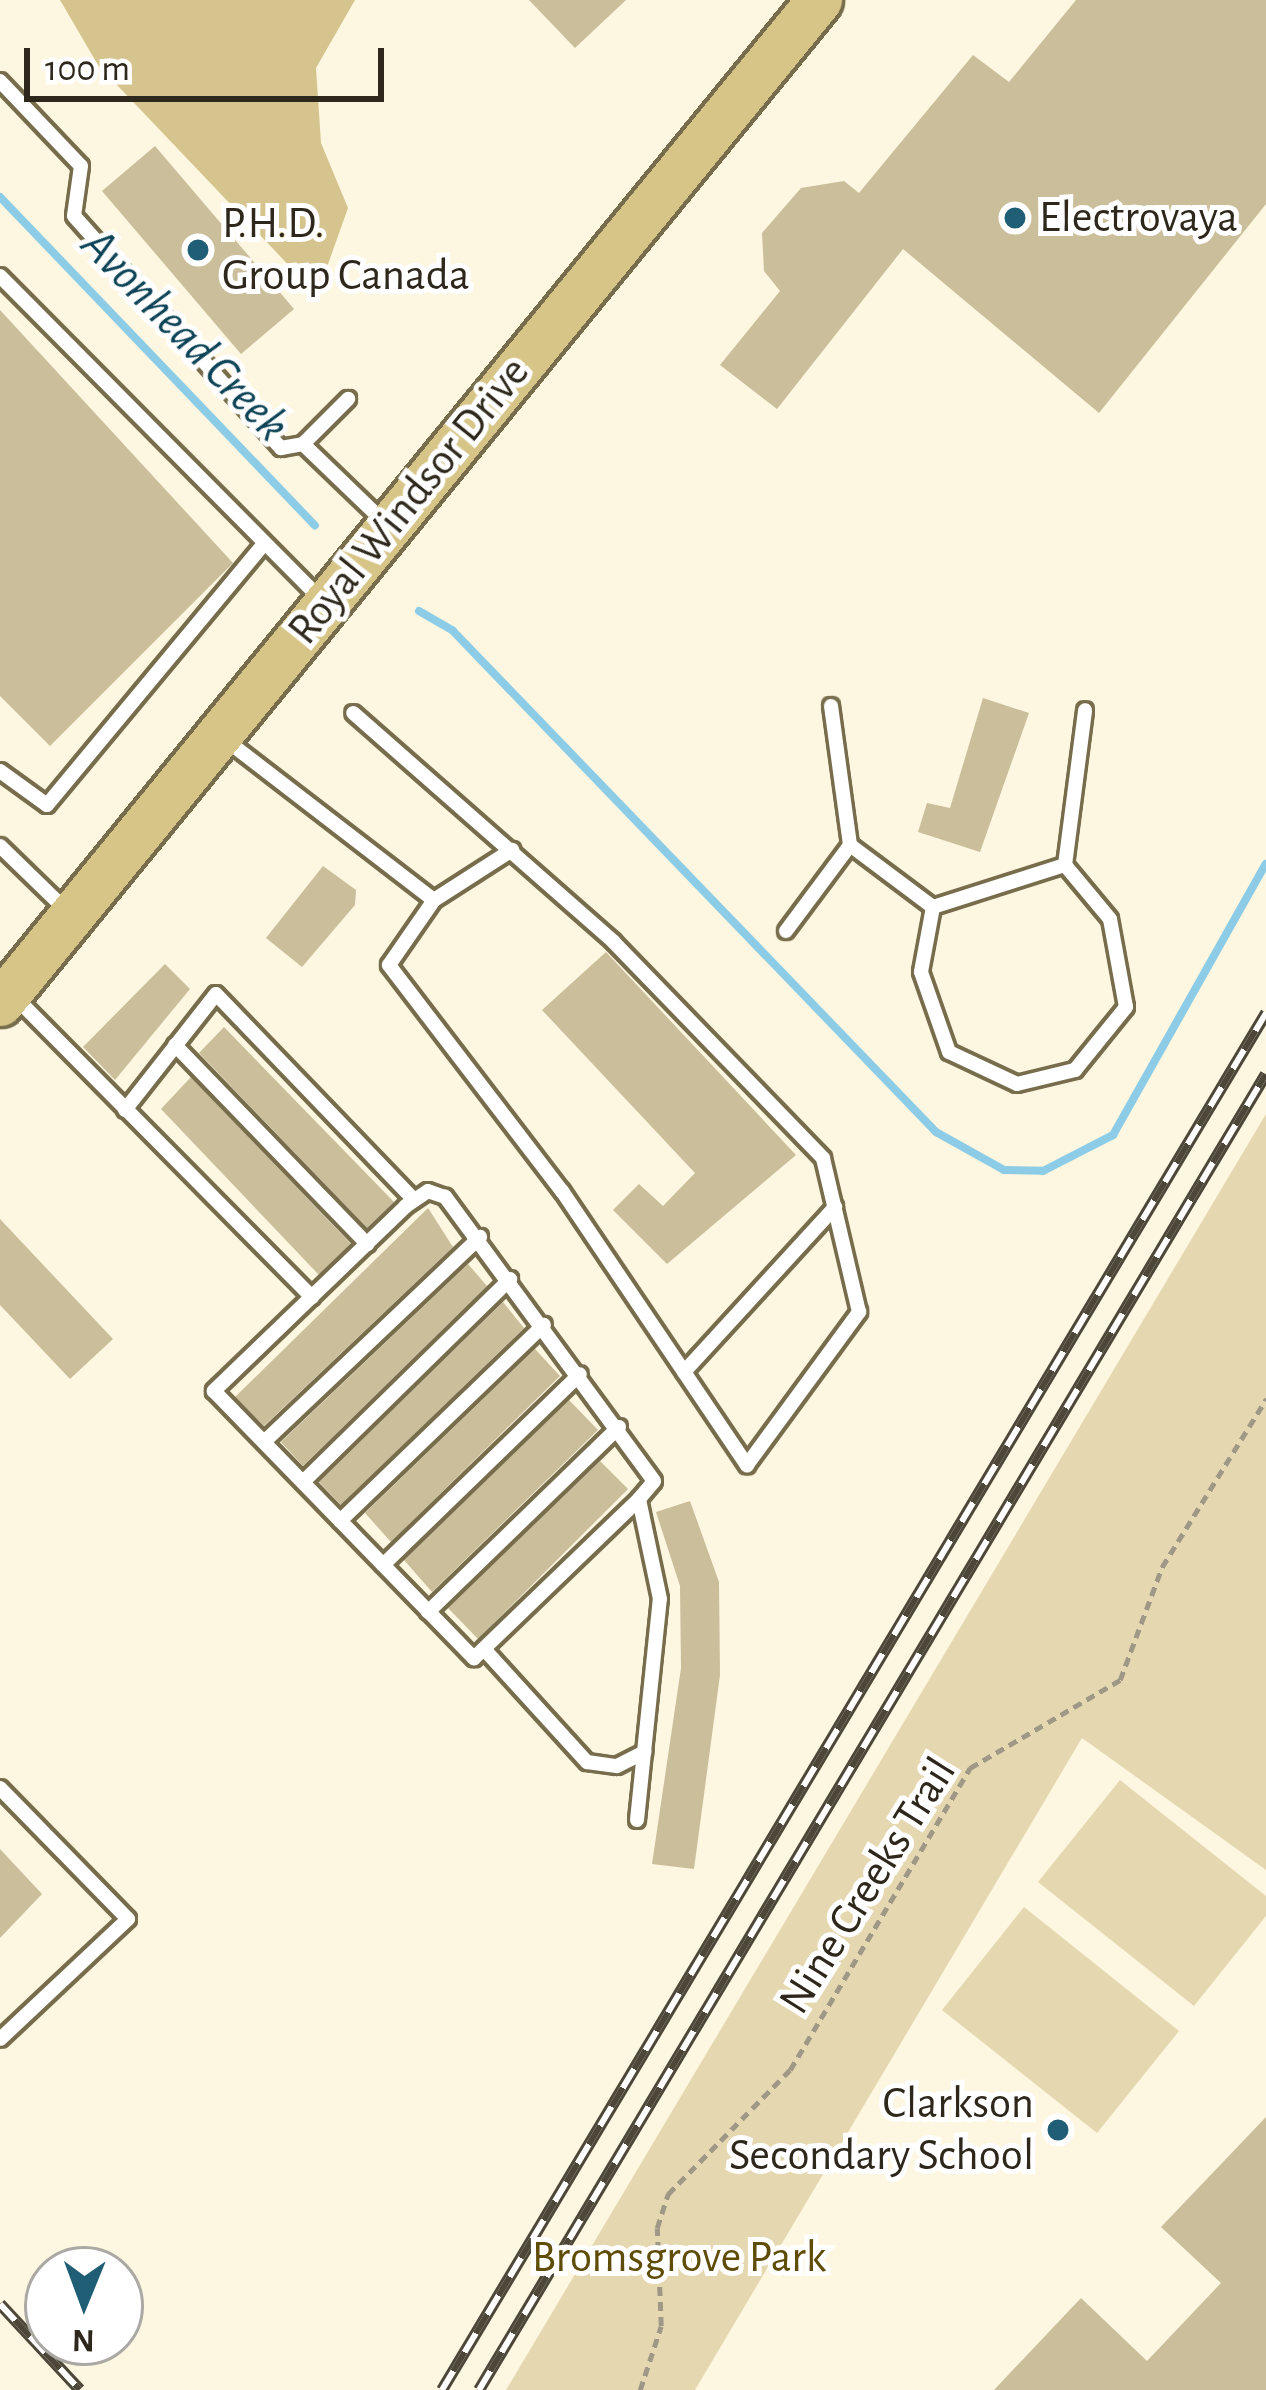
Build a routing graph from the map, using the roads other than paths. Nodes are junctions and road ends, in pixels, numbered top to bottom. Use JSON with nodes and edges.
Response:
{"nodes":[{"id":1,"x":819,"y":0,"type":"edge"},
{"id":2,"x":0,"y":81,"type":"edge"},
{"id":3,"x":0,"y":276,"type":"edge"},
{"id":4,"x":348,"y":399,"type":"dead end"},
{"id":5,"x":304,"y":444,"type":"junction"},
{"id":6,"x":389,"y":526,"type":"junction"},
{"id":7,"x":264,"y":544,"type":"junction"},
{"id":8,"x":325,"y":603,"type":"junction"},
{"id":9,"x":831,"y":706,"type":"dead end"},
{"id":10,"x":1085,"y":710,"type":"dead end"},
{"id":11,"x":353,"y":713,"type":"dead end"},
{"id":12,"x":219,"y":734,"type":"junction"},
{"id":13,"x":0,"y":771,"type":"edge"},
{"id":14,"x":850,"y":844,"type":"junction"},
{"id":15,"x":0,"y":846,"type":"edge"},
{"id":16,"x":512,"y":850,"type":"junction"},
{"id":17,"x":1065,"y":865,"type":"junction"},
{"id":18,"x":434,"y":900,"type":"junction"},
{"id":19,"x":932,"y":907,"type":"junction"},
{"id":20,"x":72,"y":915,"type":"junction"},
{"id":21,"x":785,"y":931,"type":"dead end"},
{"id":22,"x":5,"y":997,"type":"edge"},
{"id":23,"x":175,"y":1046,"type":"junction"},
{"id":24,"x":125,"y":1110,"type":"junction"},
{"id":25,"x":414,"y":1200,"type":"junction"},
{"id":26,"x":835,"y":1208,"type":"junction"},
{"id":27,"x":480,"y":1237,"type":"junction"},
{"id":28,"x":367,"y":1244,"type":"junction"},
{"id":29,"x":510,"y":1279,"type":"junction"},
{"id":30,"x":312,"y":1297,"type":"junction"},
{"id":31,"x":544,"y":1325,"type":"junction"},
{"id":32,"x":684,"y":1372,"type":"junction"},
{"id":33,"x":580,"y":1374,"type":"junction"},
{"id":34,"x":619,"y":1427,"type":"junction"},
{"id":35,"x":264,"y":1442,"type":"junction"},
{"id":36,"x":303,"y":1482,"type":"junction"},
{"id":37,"x":639,"y":1499,"type":"junction"},
{"id":38,"x":340,"y":1521,"type":"junction"},
{"id":39,"x":383,"y":1565,"type":"junction"},
{"id":40,"x":428,"y":1612,"type":"junction"},
{"id":41,"x":484,"y":1649,"type":"junction"},
{"id":42,"x":645,"y":1752,"type":"junction"},
{"id":43,"x":0,"y":1788,"type":"edge"},
{"id":44,"x":637,"y":1820,"type":"dead end"},
{"id":45,"x":0,"y":2039,"type":"edge"}],
"edges":[{"from":1,"to":6,"type":"main road","name":"Royal Windsor Drive"},
{"from":2,"to":5,"type":"lane"},
{"from":3,"to":7,"type":"lane"},
{"from":4,"to":5,"type":"lane"},
{"from":5,"to":6,"type":"lane"},
{"from":6,"to":8,"type":"main road","name":"Royal Windsor Drive"},
{"from":7,"to":8,"type":"lane"},
{"from":7,"to":13,"type":"lane"},
{"from":8,"to":12,"type":"main road","name":"Royal Windsor Drive"},
{"from":9,"to":14,"type":"lane"},
{"from":10,"to":17,"type":"lane"},
{"from":11,"to":16,"type":"lane"},
{"from":12,"to":18,"type":"lane"},
{"from":12,"to":20,"type":"main road","name":"Royal Windsor Drive"},
{"from":14,"to":19,"type":"lane"},
{"from":14,"to":21,"type":"lane"},
{"from":15,"to":20,"type":"lane"},
{"from":16,"to":18,"type":"lane"},
{"from":16,"to":26,"type":"lane"},
{"from":17,"to":19,"type":"lane"},
{"from":17,"to":19,"type":"lane"},
{"from":18,"to":32,"type":"lane"},
{"from":20,"to":22,"type":"main road","name":"Royal Windsor Drive"},
{"from":22,"to":24,"type":"lane"},
{"from":23,"to":24,"type":"lane"},
{"from":23,"to":25,"type":"lane"},
{"from":23,"to":28,"type":"lane"},
{"from":24,"to":30,"type":"lane"},
{"from":25,"to":27,"type":"lane"},
{"from":25,"to":28,"type":"lane"},
{"from":26,"to":32,"type":"lane"},
{"from":26,"to":32,"type":"lane"},
{"from":27,"to":29,"type":"lane"},
{"from":27,"to":35,"type":"lane"},
{"from":28,"to":30,"type":"lane"},
{"from":29,"to":31,"type":"lane"},
{"from":29,"to":36,"type":"lane"},
{"from":30,"to":35,"type":"lane"},
{"from":31,"to":33,"type":"lane"},
{"from":31,"to":38,"type":"lane"},
{"from":33,"to":34,"type":"lane"},
{"from":33,"to":39,"type":"lane"},
{"from":34,"to":37,"type":"lane"},
{"from":34,"to":40,"type":"lane"},
{"from":35,"to":36,"type":"lane"},
{"from":36,"to":38,"type":"lane"},
{"from":37,"to":41,"type":"lane"},
{"from":37,"to":42,"type":"lane"},
{"from":38,"to":39,"type":"lane"},
{"from":39,"to":40,"type":"lane"},
{"from":40,"to":41,"type":"lane"},
{"from":41,"to":42,"type":"lane"},
{"from":42,"to":44,"type":"lane"},
{"from":43,"to":45,"type":"lane"}]}
